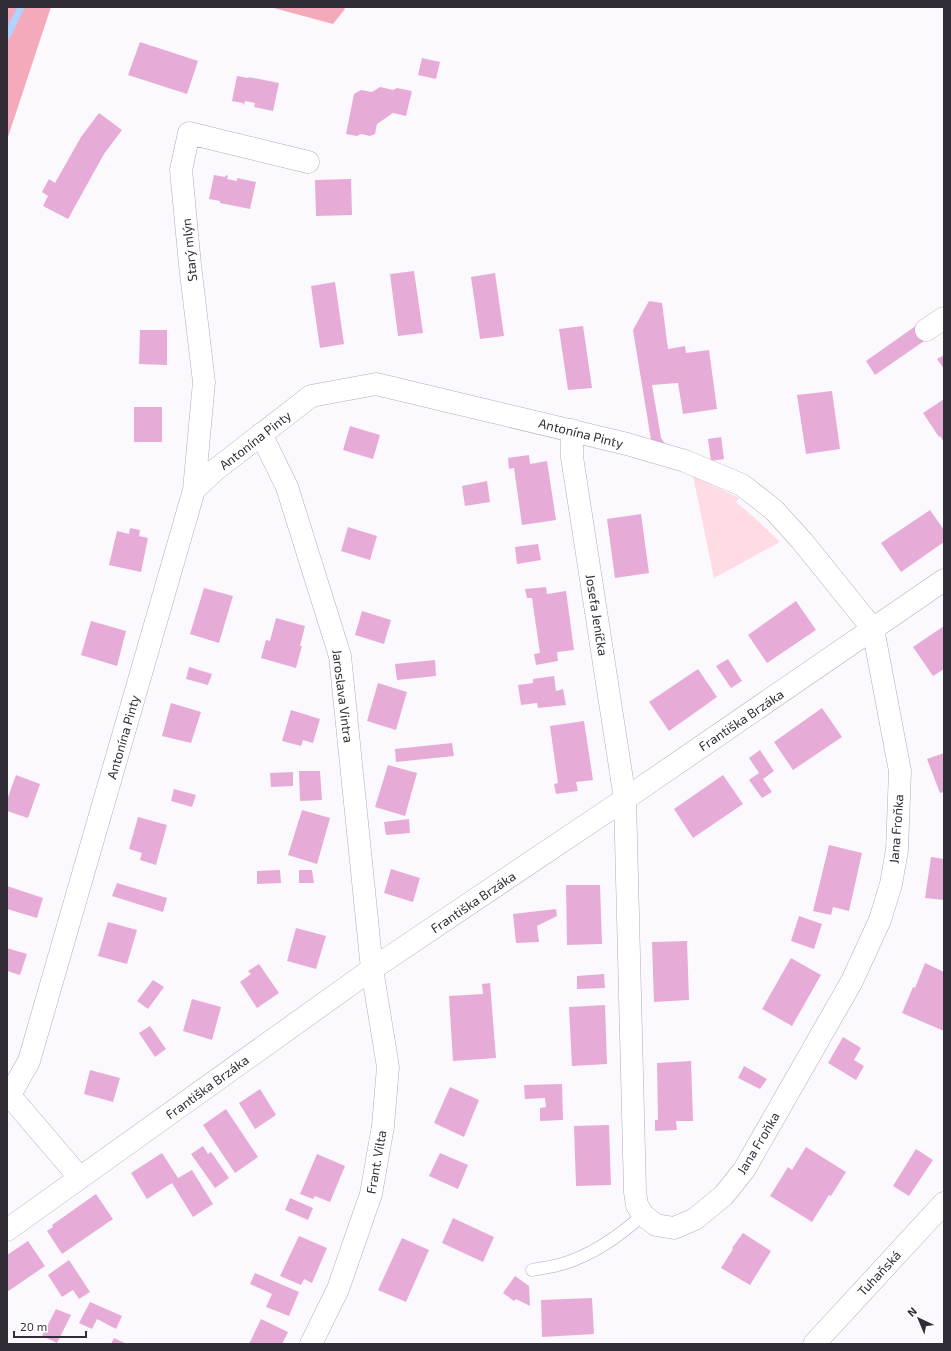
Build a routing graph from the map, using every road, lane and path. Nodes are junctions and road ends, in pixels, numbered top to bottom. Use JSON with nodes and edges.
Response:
{"nodes":[{"id":1,"x":308,"y":162,"type":"dead end"},
{"id":2,"x":944,"y":318,"type":"edge"},
{"id":3,"x":926,"y":330,"type":"dead end"},
{"id":4,"x":572,"y":430,"type":"junction"},
{"id":5,"x":261,"y":434,"type":"junction"},
{"id":6,"x":194,"y":490,"type":"junction"},
{"id":7,"x":944,"y":580,"type":"edge"},
{"id":8,"x":873,"y":629,"type":"junction"},
{"id":9,"x":625,"y":799,"type":"junction"},
{"id":10,"x":372,"y":970,"type":"junction"},
{"id":11,"x":8,"y":1098,"type":"edge"},
{"id":12,"x":80,"y":1178,"type":"junction"},
{"id":13,"x":944,"y":1203,"type":"edge"},
{"id":14,"x":643,"y":1215,"type":"junction"},
{"id":15,"x":7,"y":1230,"type":"edge"},
{"id":16,"x":532,"y":1270,"type":"dead end"},
{"id":17,"x":311,"y":1344,"type":"edge"},
{"id":18,"x":814,"y":1344,"type":"edge"}],
"edges":[{"from":1,"to":6,"type":"street","name":"Starý mlýn"},
{"from":2,"to":3,"type":"street"},
{"from":4,"to":5,"type":"street","name":"Antonína Pinty"},
{"from":4,"to":8,"type":"street","name":"Antonína Pinty"},
{"from":4,"to":9,"type":"street","name":"Josefa Jeníčka"},
{"from":5,"to":6,"type":"street","name":"Antonína Pinty"},
{"from":5,"to":10,"type":"street","name":"Jaroslava Vintra"},
{"from":6,"to":11,"type":"street","name":"Antonína Pinty"},
{"from":7,"to":8,"type":"street","name":"Františka Brzáka"},
{"from":8,"to":9,"type":"street","name":"Františka Brzáka"},
{"from":8,"to":14,"type":"street","name":"Jana Froňka"},
{"from":9,"to":10,"type":"street","name":"Františka Brzáka"},
{"from":9,"to":14,"type":"street"},
{"from":10,"to":12,"type":"street","name":"Františka Brzáka"},
{"from":10,"to":17,"type":"street","name":"Frant. Vilta"},
{"from":11,"to":12,"type":"street","name":"Antonína Pinty"},
{"from":12,"to":15,"type":"street","name":"Františka Brzáka"},
{"from":13,"to":18,"type":"street","name":"Tuhaňská"},
{"from":14,"to":16,"type":"lane"}]}
